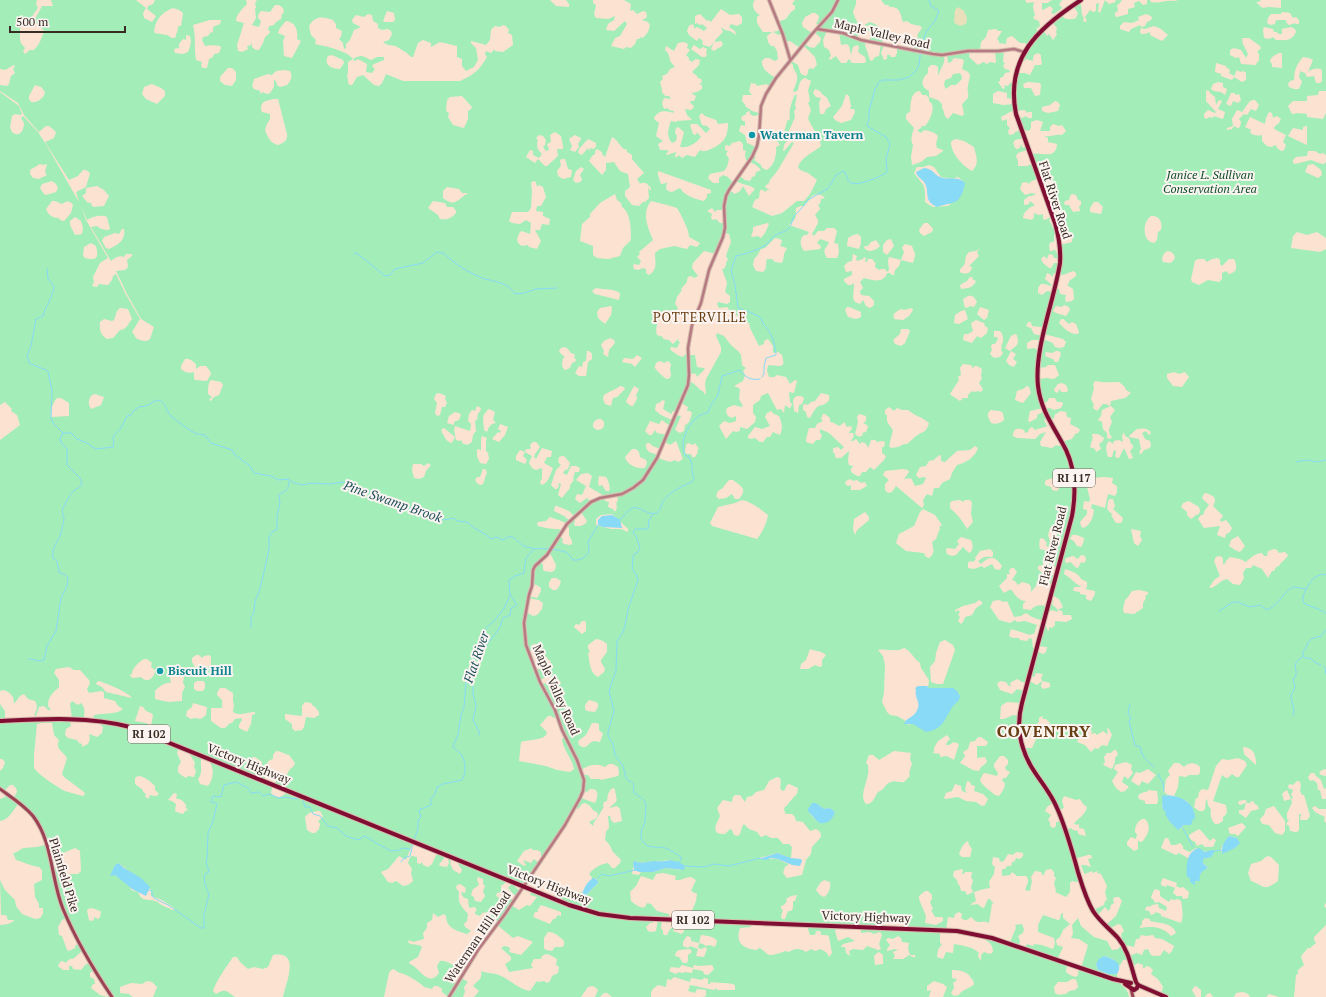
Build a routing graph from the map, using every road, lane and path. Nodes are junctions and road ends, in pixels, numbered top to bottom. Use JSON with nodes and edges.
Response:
{"nodes":[{"id":1,"x":769,"y":0,"type":"edge"},
{"id":2,"x":838,"y":0,"type":"edge"},
{"id":3,"x":1082,"y":0,"type":"edge"},
{"id":4,"x":817,"y":29,"type":"junction"},
{"id":5,"x":1024,"y":52,"type":"junction"},
{"id":6,"x":790,"y":59,"type":"junction"},
{"id":7,"x":0,"y":721,"type":"edge"},
{"id":8,"x":0,"y":789,"type":"edge"},
{"id":9,"x":523,"y":887,"type":"junction"},
{"id":10,"x":1134,"y":986,"type":"junction"},
{"id":11,"x":112,"y":997,"type":"edge"},
{"id":12,"x":449,"y":997,"type":"edge"},
{"id":13,"x":1133,"y":997,"type":"edge"},
{"id":14,"x":1166,"y":997,"type":"edge"}],
"edges":[{"from":1,"to":6,"type":"street"},
{"from":2,"to":4,"type":"street"},
{"from":3,"to":5,"type":"main road","name":"Flat River Road","number":"RI 117"},
{"from":4,"to":5,"type":"street","name":"Maple Valley Road"},
{"from":4,"to":6,"type":"street","name":"Maple Valley Road"},
{"from":5,"to":10,"type":"main road","name":"Flat River Road","number":"RI 117"},
{"from":6,"to":9,"type":"street","name":"Maple Valley Road"},
{"from":7,"to":9,"type":"main road","name":"Victory Highway","number":"RI 102"},
{"from":8,"to":11,"type":"main road","name":"Plainfield Pike"},
{"from":9,"to":10,"type":"main road","name":"Victory Highway","number":"RI 102"},
{"from":9,"to":12,"type":"street","name":"Waterman Hill Road"},
{"from":10,"to":13,"type":"main road","name":"Flat River Road"},
{"from":10,"to":14,"type":"main road","name":"Victory Highway","number":"RI 102"}]}
